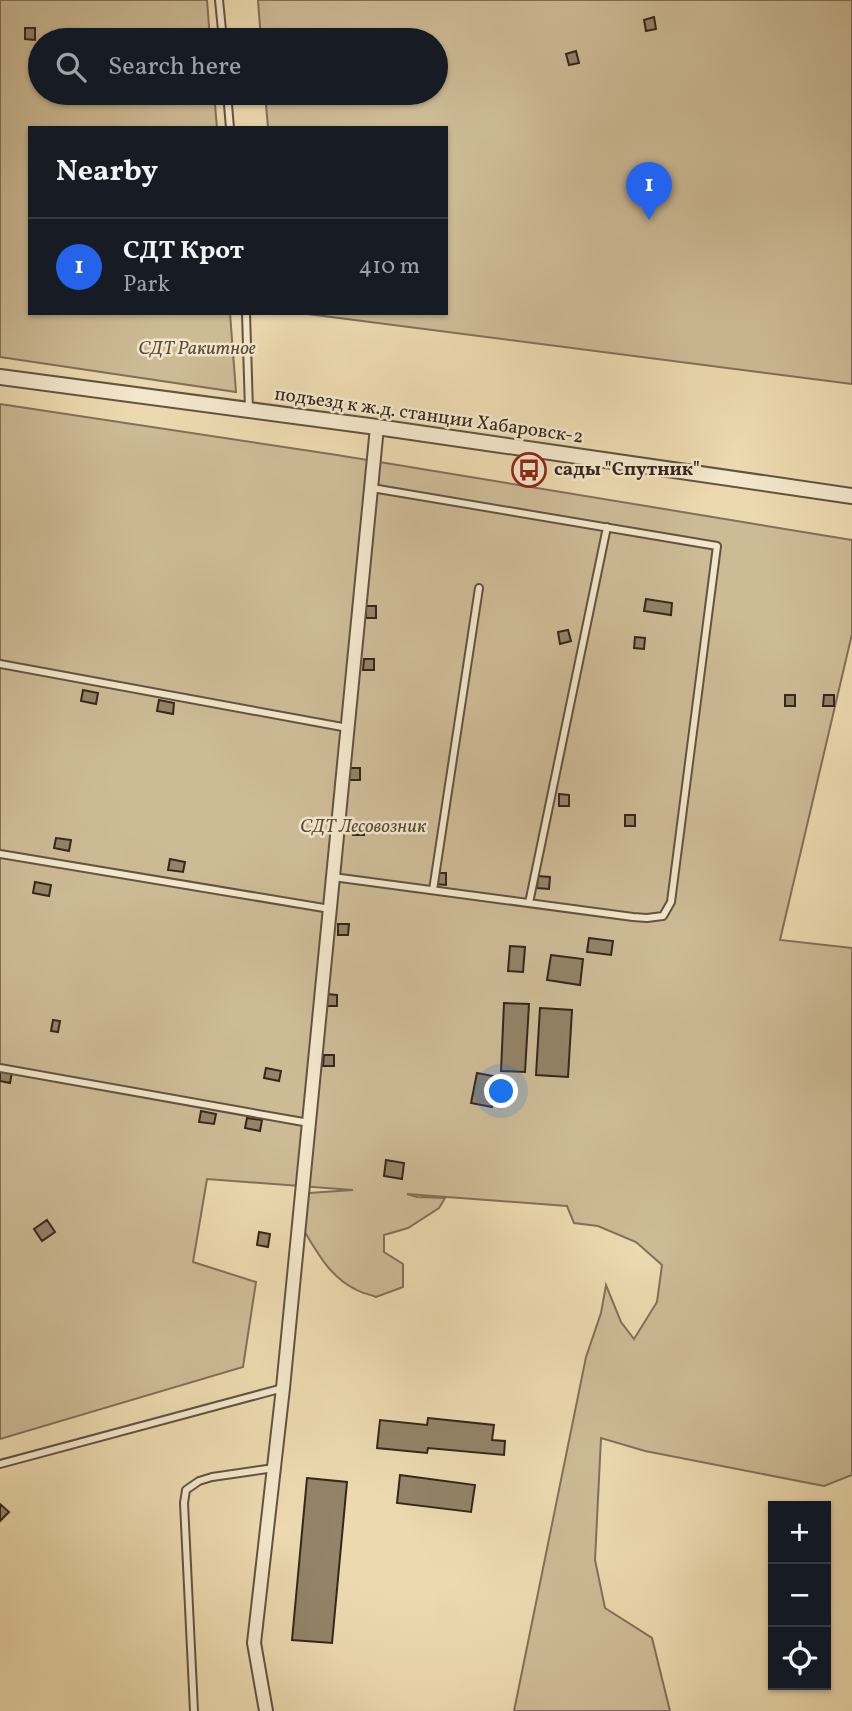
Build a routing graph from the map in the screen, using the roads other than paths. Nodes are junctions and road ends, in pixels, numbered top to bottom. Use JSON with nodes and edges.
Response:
{"nodes":[{"id":1,"x":219,"y":0,"type":"edge"},
{"id":2,"x":222,"y":28,"type":"edge"},
{"id":3,"x":228,"y":105,"type":"edge"},
{"id":4,"x":230,"y":126,"type":"edge"},
{"id":5,"x":246,"y":315,"type":"edge"},
{"id":6,"x":0,"y":377,"type":"edge"},
{"id":7,"x":249,"y":410,"type":"junction"},
{"id":8,"x":377,"y":427,"type":"junction"},
{"id":9,"x":371,"y":488,"type":"junction"},
{"id":10,"x":852,"y":496,"type":"edge"},
{"id":11,"x":607,"y":527,"type":"junction"},
{"id":12,"x":479,"y":588,"type":"dead end"},
{"id":13,"x":0,"y":664,"type":"edge"},
{"id":14,"x":348,"y":728,"type":"junction"},
{"id":15,"x":0,"y":854,"type":"edge"},
{"id":16,"x":333,"y":877,"type":"junction"},
{"id":17,"x":433,"y":890,"type":"junction"},
{"id":18,"x":528,"y":903,"type":"junction"},
{"id":19,"x":330,"y":909,"type":"junction"},
{"id":20,"x":0,"y":1069,"type":"edge"},
{"id":21,"x":309,"y":1123,"type":"junction"},
{"id":22,"x":283,"y":1388,"type":"junction"},
{"id":23,"x":0,"y":1464,"type":"edge"},
{"id":24,"x":274,"y":1468,"type":"junction"},
{"id":25,"x":194,"y":1711,"type":"edge"},
{"id":26,"x":266,"y":1711,"type":"edge"}],
"edges":[{"from":1,"to":2,"type":"lane"},
{"from":3,"to":4,"type":"lane"},
{"from":5,"to":7,"type":"lane"},
{"from":6,"to":7,"type":"street","name":"подъезд к ж.д. станции Хабаровск-2"},
{"from":7,"to":8,"type":"street","name":"подъезд к ж.д. станции Хабаровск-2"},
{"from":8,"to":9,"type":"street"},
{"from":8,"to":10,"type":"street","name":"подъезд к ж.д. станции Хабаровск-2"},
{"from":9,"to":11,"type":"lane"},
{"from":9,"to":14,"type":"street"},
{"from":11,"to":18,"type":"lane"},
{"from":11,"to":18,"type":"lane"},
{"from":12,"to":17,"type":"lane"},
{"from":13,"to":14,"type":"lane"},
{"from":14,"to":16,"type":"street"},
{"from":15,"to":19,"type":"lane"},
{"from":16,"to":17,"type":"lane"},
{"from":16,"to":19,"type":"street"},
{"from":17,"to":18,"type":"lane"},
{"from":19,"to":21,"type":"street"},
{"from":20,"to":21,"type":"lane"},
{"from":21,"to":22,"type":"street"},
{"from":22,"to":23,"type":"lane"},
{"from":22,"to":24,"type":"street"},
{"from":24,"to":25,"type":"lane"},
{"from":24,"to":26,"type":"street"}]}
